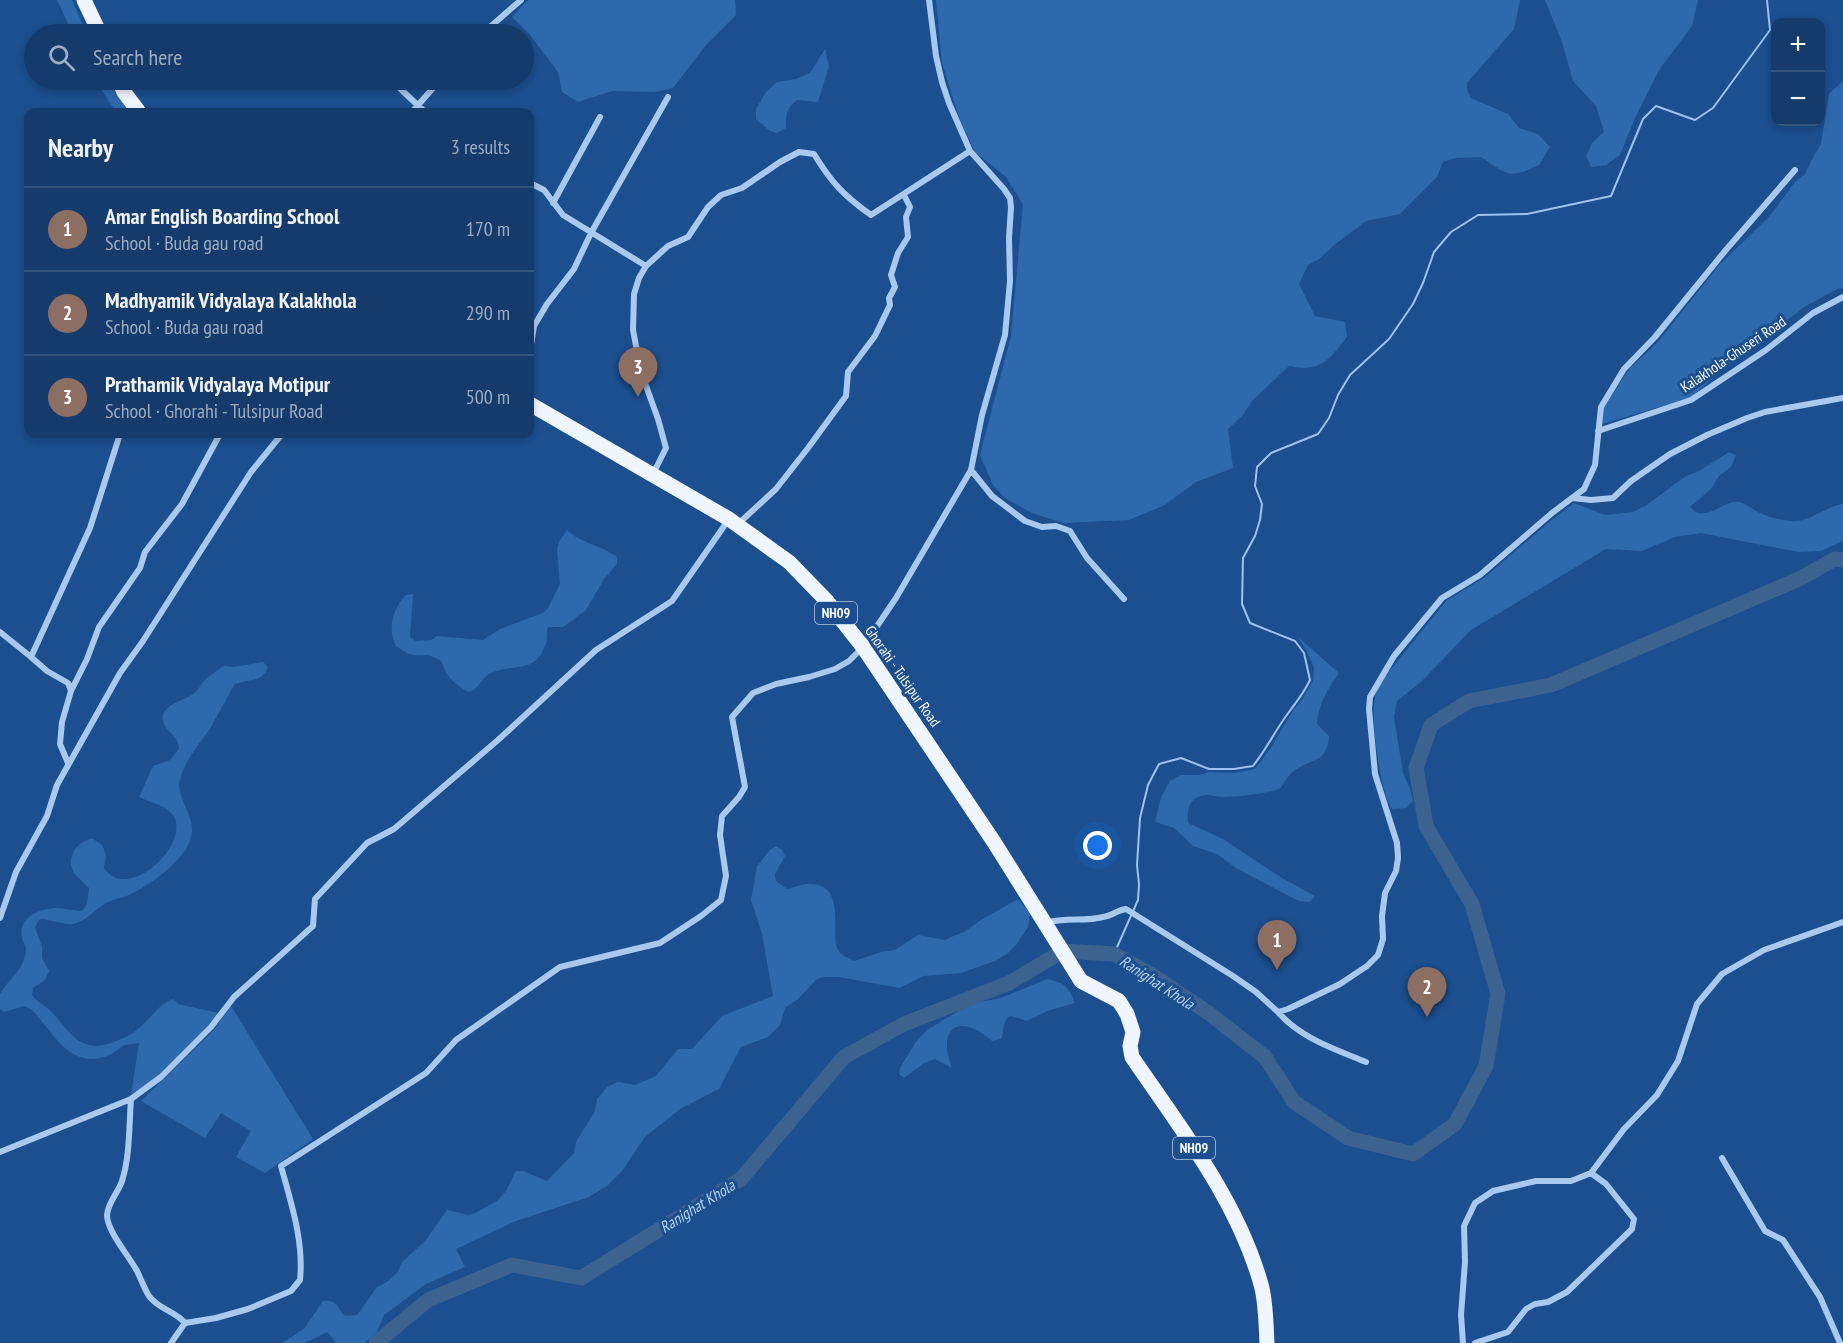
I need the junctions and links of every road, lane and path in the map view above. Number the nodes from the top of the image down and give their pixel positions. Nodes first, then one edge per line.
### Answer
1 (84, 0) edge
2 (521, 0) edge
3 (929, 0) edge
4 (95, 24) edge
5 (493, 24) edge
6 (123, 90) edge
7 (401, 90) edge
8 (431, 90) edge
9 (668, 97) dead end
10 (417, 106) junction
11 (136, 108) edge
12 (420, 108) edge
13 (600, 117) dead end
14 (970, 151) junction
15 (1795, 170) dead end
16 (534, 185) edge
17 (904, 195) junction
18 (553, 203) junction
19 (591, 233) junction
20 (646, 266) junction
21 (1843, 297) edge
22 (534, 326) edge
23 (1843, 398) edge
24 (534, 406) edge
25 (1598, 431) junction
26 (119, 438) edge
27 (218, 438) edge
28 (279, 438) edge
29 (971, 470) junction
30 (652, 474) junction
31 (1572, 498) junction
32 (733, 522) junction
33 (1124, 599) dead end
34 (0, 632) edge
35 (862, 647) junction
36 (31, 657) junction
37 (71, 691) junction
38 (68, 763) junction
39 (0, 918) edge
40 (1843, 922) edge
41 (1045, 923) junction
42 (1278, 1012) junction
43 (1366, 1062) dead end
44 (131, 1099) junction
45 (0, 1152) edge
46 (1722, 1158) dead end
47 (1591, 1173) junction
48 (185, 1323) junction
49 (171, 1343) edge
50 (1267, 1343) edge
51 (1463, 1343) edge
52 (1475, 1343) edge
53 (1840, 1343) edge

1 - 4 main road
2 - 5 street
3 - 14 street
6 - 11 main road
7 - 10 street
8 - 10 street
9 - 19 street
10 - 12 street
13 - 18 street
14 - 17 street
14 - 29 street
15 - 25 street
16 - 18 street
17 - 20 street
17 - 32 street
18 - 19 street
19 - 20 street
19 - 22 street
20 - 30 street
21 - 25 street, Kalakhola-Ghuseri Road
23 - 31 street
24 - 30 main road, Ghorahi - Tulsipur Road / NH09
25 - 31 street
26 - 36 street
27 - 37 street
28 - 38 street
29 - 33 street
29 - 35 street
30 - 32 main road, Ghorahi - Tulsipur Road / NH09
31 - 42 street
32 - 35 main road, Ghorahi - Tulsipur Road / NH09
32 - 44 street
34 - 36 street
35 - 41 main road, Ghorahi - Tulsipur Road / NH09
35 - 48 street
36 - 37 street
37 - 38 street
38 - 39 street
40 - 47 street
41 - 42 street
41 - 50 main road, NH09
42 - 43 street
44 - 45 street
44 - 48 street
46 - 53 street
47 - 51 street
47 - 52 street
48 - 49 street

